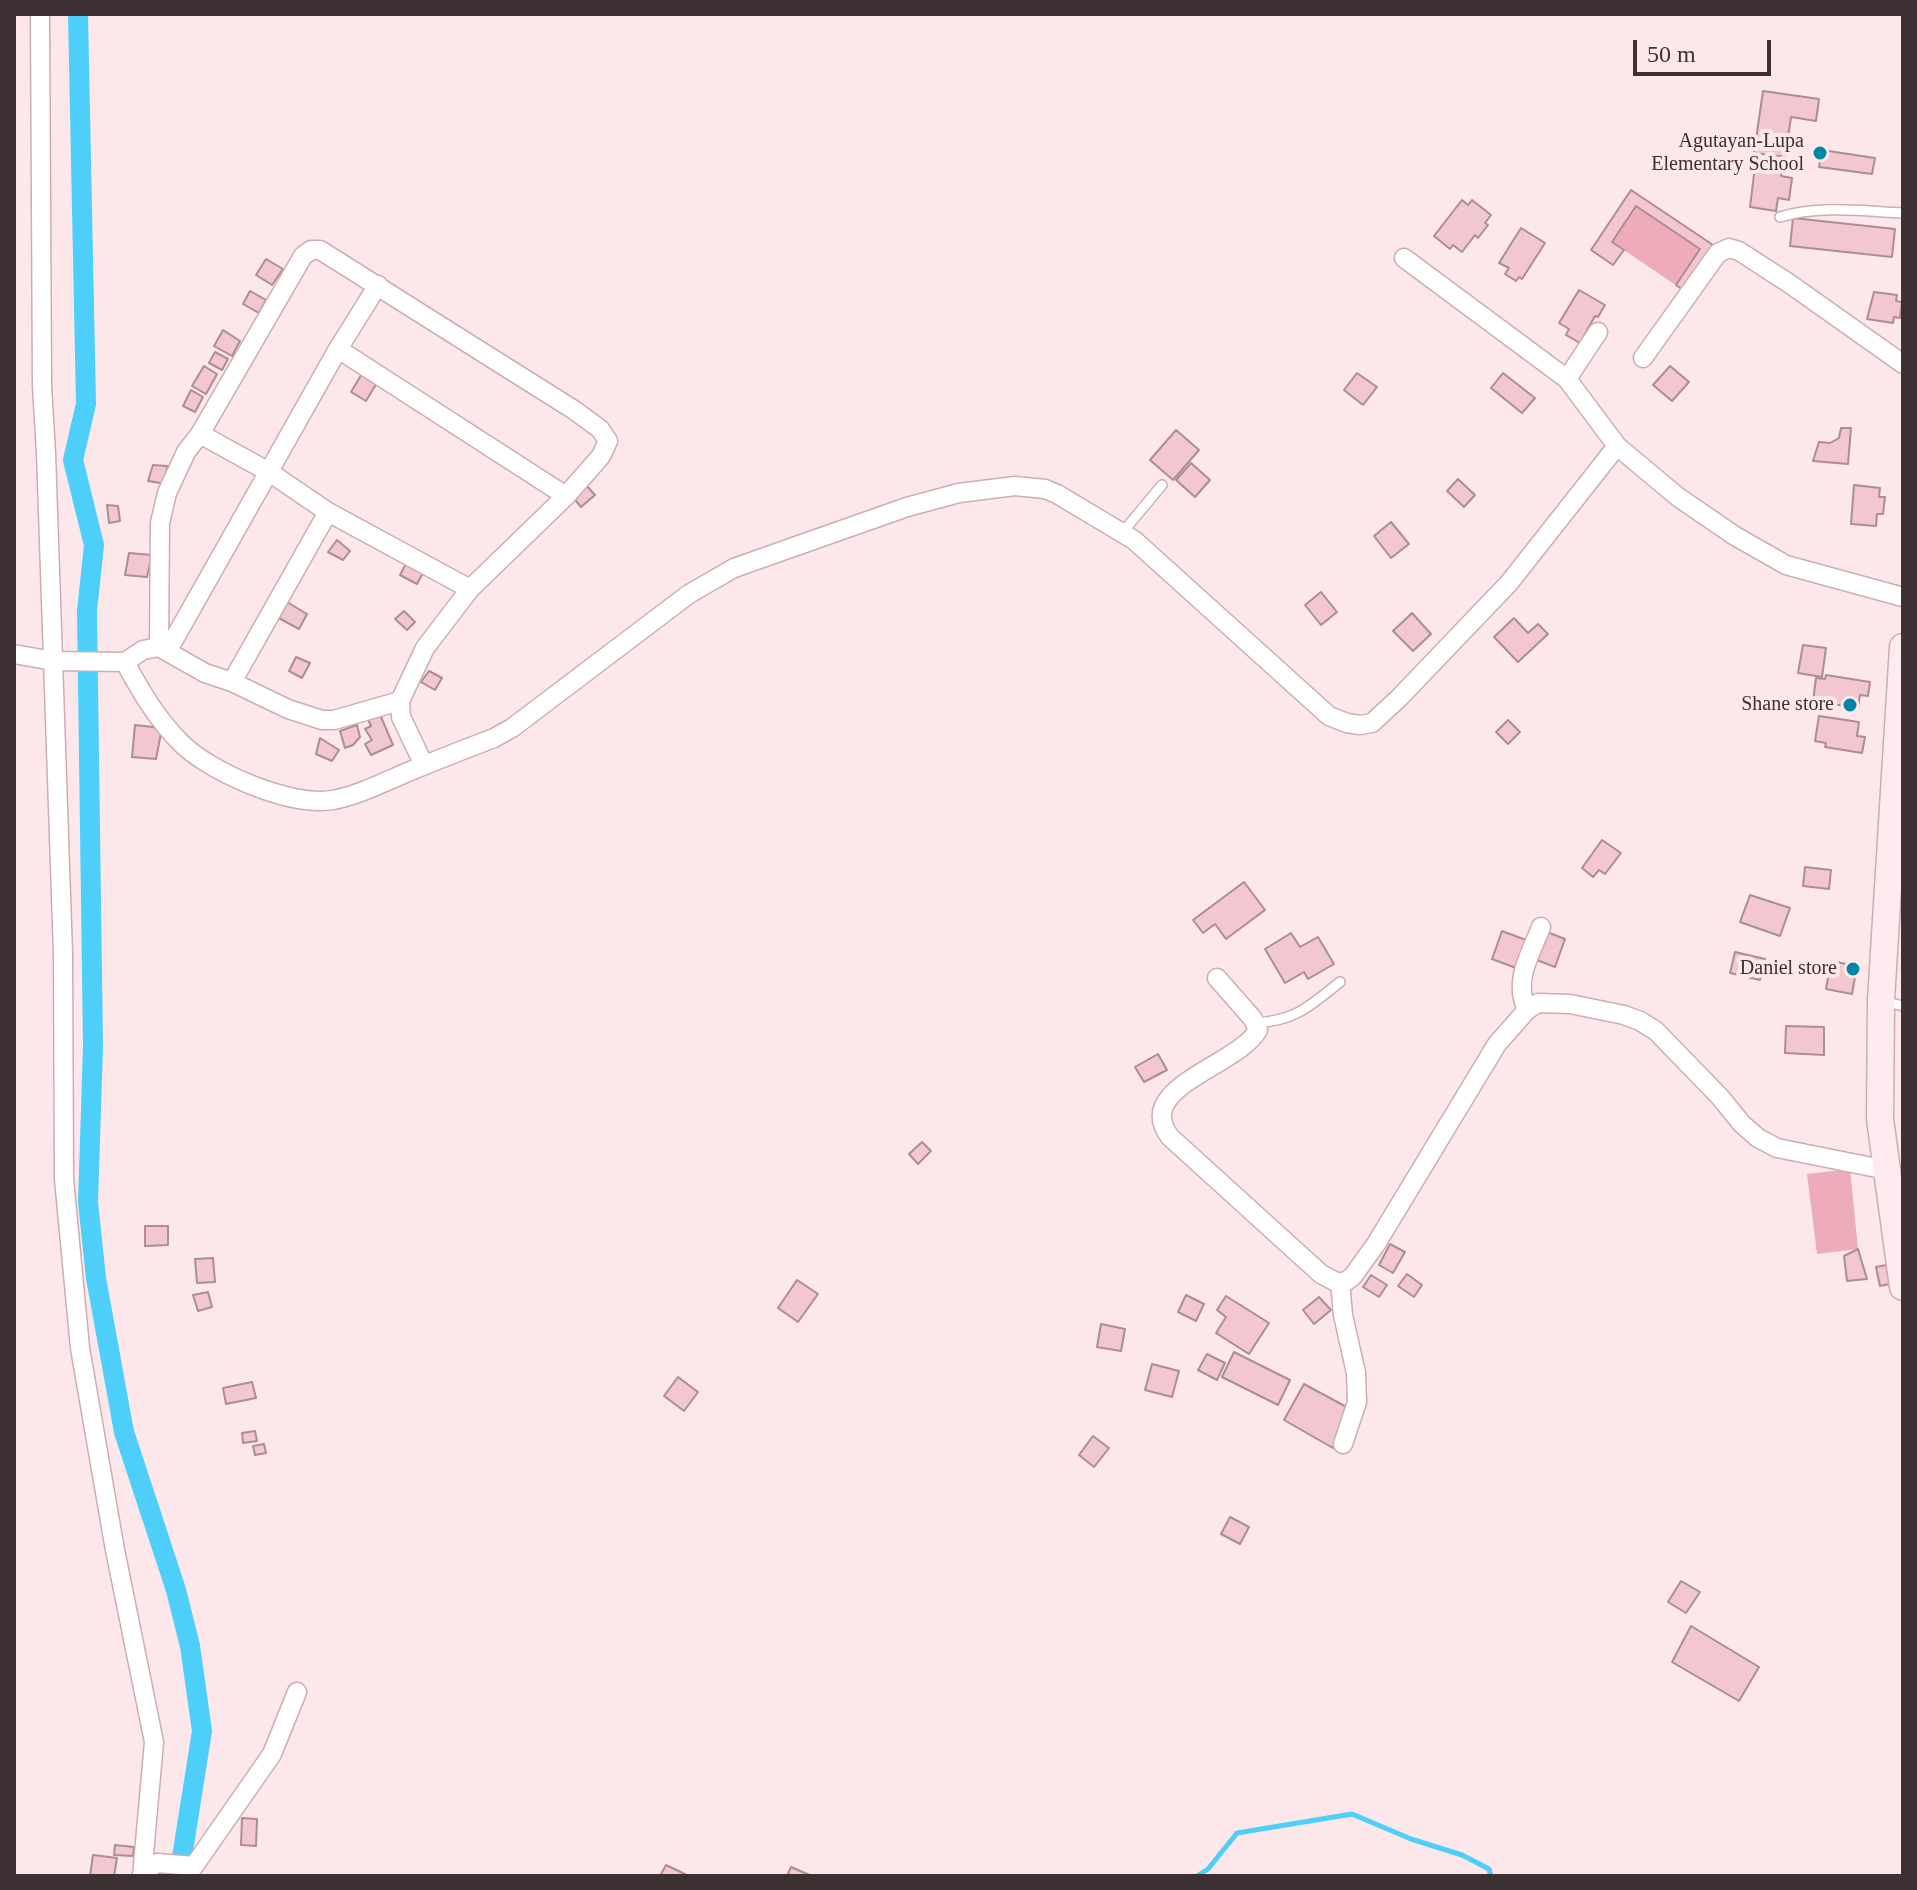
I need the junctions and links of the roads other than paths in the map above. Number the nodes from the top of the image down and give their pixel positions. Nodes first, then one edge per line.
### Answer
1 (40, 14) edge
2 (1903, 213) edge
3 (1780, 217) dead end
4 (1404, 258) dead end
5 (378, 285) junction
6 (1598, 332) dead end
7 (338, 349) junction
8 (1643, 358) dead end
9 (1903, 364) edge
10 (1567, 379) junction
11 (200, 434) junction
12 (1617, 446) junction
13 (269, 472) junction
14 (1162, 485) dead end
15 (566, 496) junction
16 (328, 512) junction
17 (1122, 533) junction
18 (470, 589) junction
19 (1903, 597) edge
20 (1903, 647) edge
21 (164, 649) junction
22 (14, 654) edge
23 (53, 661) junction
24 (118, 662) junction
25 (232, 682) junction
26 (400, 701) junction
27 (424, 765) junction
28 (1541, 927) dead end
29 (1217, 978) dead end
30 (1340, 982) dead end
31 (1892, 1003) edge
32 (1527, 1010) junction
33 (1255, 1023) junction
34 (1887, 1170) junction
35 (1340, 1282) junction
36 (1903, 1287) edge
37 (1343, 1444) dead end
38 (297, 1692) dead end
39 (147, 1871) edge

1 - 23 street
2 - 3 lane
4 - 10 street
5 - 7 street
5 - 11 street
5 - 15 street
6 - 10 street
7 - 13 street
7 - 15 street
8 - 9 street
10 - 12 street
11 - 13 street
11 - 21 street
12 - 17 street
12 - 19 street
13 - 16 street
13 - 21 street
14 - 17 lane
15 - 18 street
16 - 18 street
16 - 25 street
17 - 27 street
18 - 26 street
20 - 31 main road
21 - 24 street
21 - 25 street
22 - 23 street
23 - 24 street
23 - 39 street
24 - 27 street
25 - 26 street
26 - 27 street
28 - 32 street
29 - 33 street
30 - 33 lane
31 - 34 main road
32 - 34 street
32 - 35 street
33 - 35 street
34 - 36 main road
35 - 37 street
38 - 39 street

